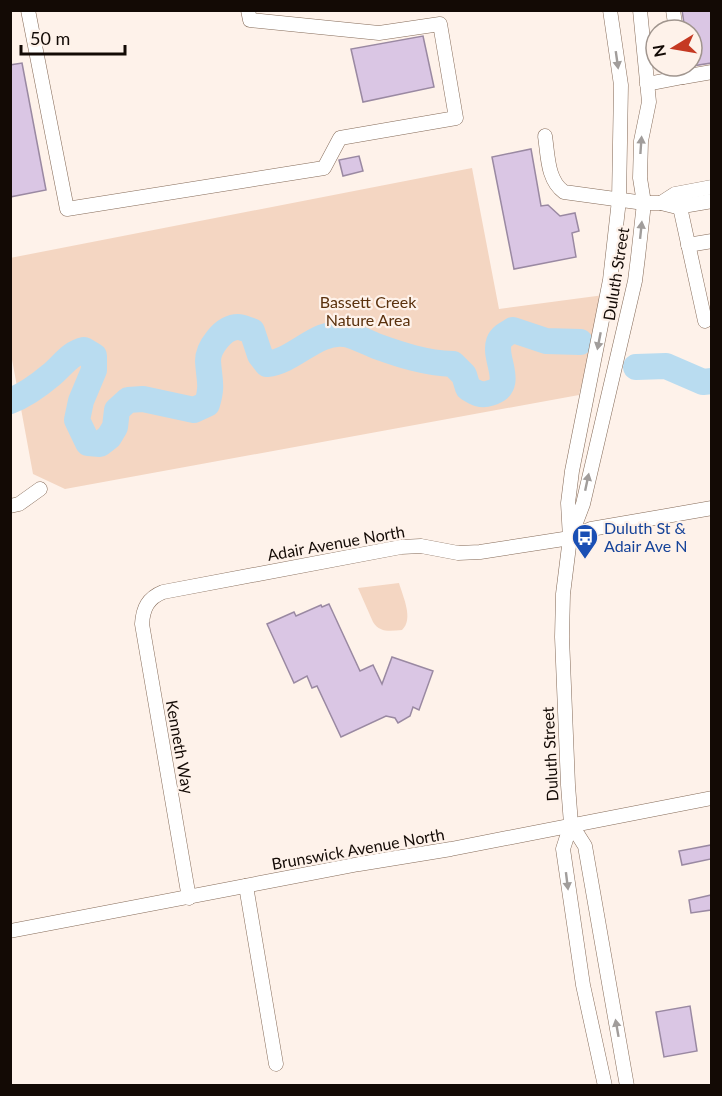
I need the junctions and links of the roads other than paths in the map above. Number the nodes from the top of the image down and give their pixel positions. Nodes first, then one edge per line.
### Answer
1 (28, 10) edge
2 (610, 10) edge
3 (640, 10) edge
4 (249, 15) edge
5 (665, 78) edge
6 (647, 84) junction
7 (545, 136) dead end
8 (711, 187) edge
9 (619, 200) junction
10 (711, 201) edge
11 (644, 203) junction
12 (662, 203) junction
13 (680, 207) junction
14 (711, 241) edge
15 (688, 245) junction
16 (705, 321) dead end
17 (40, 489) dead end
18 (10, 506) edge
19 (711, 508) edge
20 (570, 538) junction
21 (147, 603) joint
22 (711, 798) edge
23 (572, 824) junction
24 (246, 886) junction
25 (189, 897) junction
26 (10, 932) edge
27 (276, 1064) dead end
28 (605, 1086) edge
29 (627, 1086) edge

1 - 4 street
2 -> 9 street, Duluth Street
3 - 6 street, Duluth Street
5 - 6 street
11 -> 6 street, Duluth Street
7 - 9 street
8 - 12 street
9 - 11 street
9 -> 20 street, Duluth Street
10 - 13 street
11 - 12 street
20 -> 11 street, Duluth Street
12 - 13 street
13 - 15 street
14 - 15 street
15 - 16 street
17 - 18 street
19 - 20 street, Adair Avenue North
20 - 21 street, Adair Avenue North
20 - 23 street, Duluth Street
21 - 25 street, Kenneth Way
22 - 23 street, Brunswick Avenue North
23 - 24 street, Brunswick Avenue North
23 -> 28 street, Duluth Street
29 -> 23 street, Duluth Street
24 - 25 street, Brunswick Avenue North
24 - 27 street
25 - 26 street, Brunswick Avenue North

